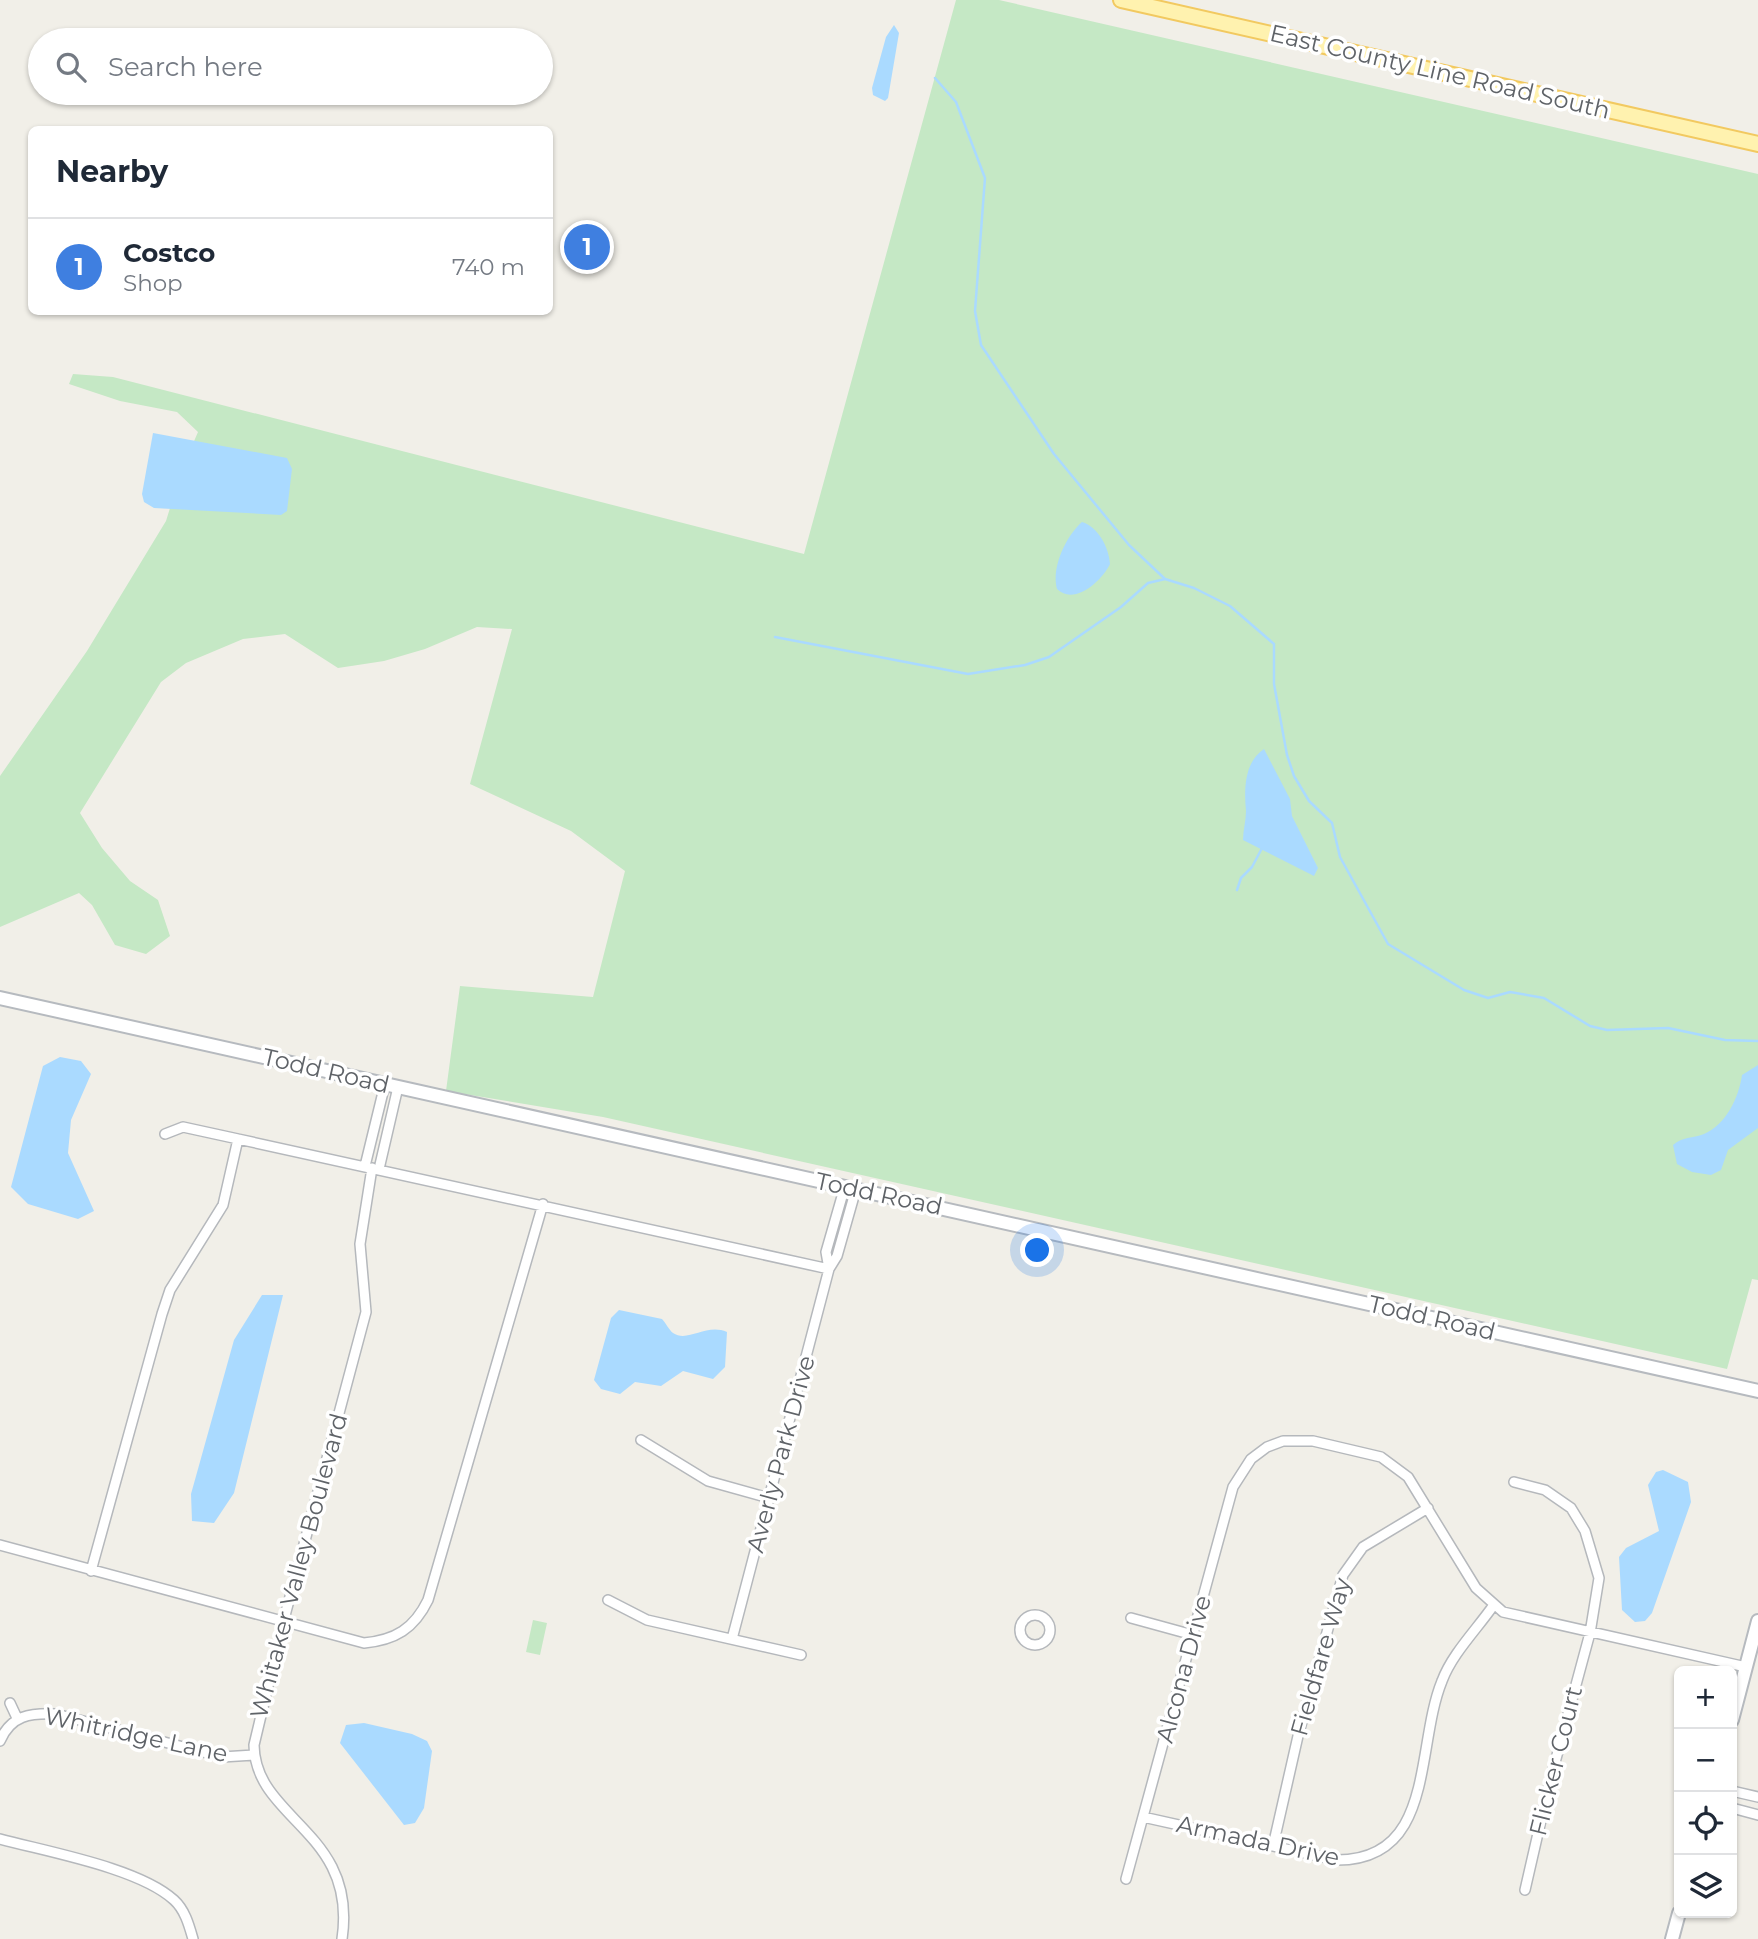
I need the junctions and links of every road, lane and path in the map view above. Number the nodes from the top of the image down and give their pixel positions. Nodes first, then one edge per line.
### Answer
1 (1121, 0) edge
2 (1758, 144) edge
3 (0, 998) edge
4 (385, 1084) junction
5 (398, 1087) junction
6 (165, 1134) dead end
7 (238, 1139) junction
8 (372, 1168) junction
9 (850, 1188) junction
10 (542, 1204) junction
11 (829, 1269) junction
12 (1758, 1391) edge
13 (641, 1440) dead end
14 (1514, 1482) dead end
15 (769, 1498) junction
16 (1427, 1508) junction
17 (0, 1545) edge
18 (91, 1571) junction
19 (608, 1600) dead end
20 (1493, 1606) junction
21 (1131, 1618) dead end
22 (1758, 1621) edge
23 (283, 1623) junction
24 (1590, 1633) junction
25 (1193, 1635) junction
26 (732, 1639) junction
27 (801, 1655) dead end
28 (1745, 1667) junction
29 (1737, 1700) edge
30 (10, 1703) dead end
31 (17, 1718) junction
32 (0, 1741) edge
33 (254, 1755) junction
34 (1736, 1792) edge
35 (1758, 1797) edge
36 (1737, 1809) edge
37 (1758, 1815) edge
38 (1143, 1817) junction
39 (0, 1839) edge
40 (1273, 1846) junction
41 (1126, 1879) dead end
42 (1525, 1890) dead end
43 (1678, 1918) edge
44 (193, 1939) edge
45 (342, 1939) edge
46 (1672, 1939) edge

1 - 2 main road, East County Line Road South
3 - 4 street, Todd Road
4 - 5 street, Todd Road
4 - 8 street, Whitaker Valley Boulevard
5 - 8 street, Whitaker Valley Boulevard
5 - 9 street, Todd Road
6 - 7 street
7 - 8 street
7 - 18 street
8 - 10 street
8 - 23 street, Whitaker Valley Boulevard
9 - 11 street, Averly Park Drive
9 - 12 street, Todd Road
10 - 11 street
10 - 23 street
11 - 15 street, Averly Park Drive
13 - 15 street
14 - 24 street, Flicker Court
15 - 26 street, Averly Park Drive
16 - 20 street
16 - 25 street, Alcona Drive
16 - 40 street, Fieldfare Way
17 - 18 street
18 - 23 street
19 - 26 street
20 - 24 street
20 - 40 street, Armada Drive
21 - 25 street
22 - 28 street
23 - 33 street, Whitaker Valley Boulevard
24 - 28 street
24 - 42 street, Flicker Court
25 - 38 street, Alcona Drive
26 - 27 street
28 - 29 street
30 - 31 street
31 - 32 street
31 - 33 street, Whitridge Lane
33 - 45 street, Whitaker Valley Boulevard
34 - 35 street
36 - 37 street
38 - 40 street, Armada Drive
38 - 41 street, Alcona Drive
39 - 44 street
43 - 46 street

